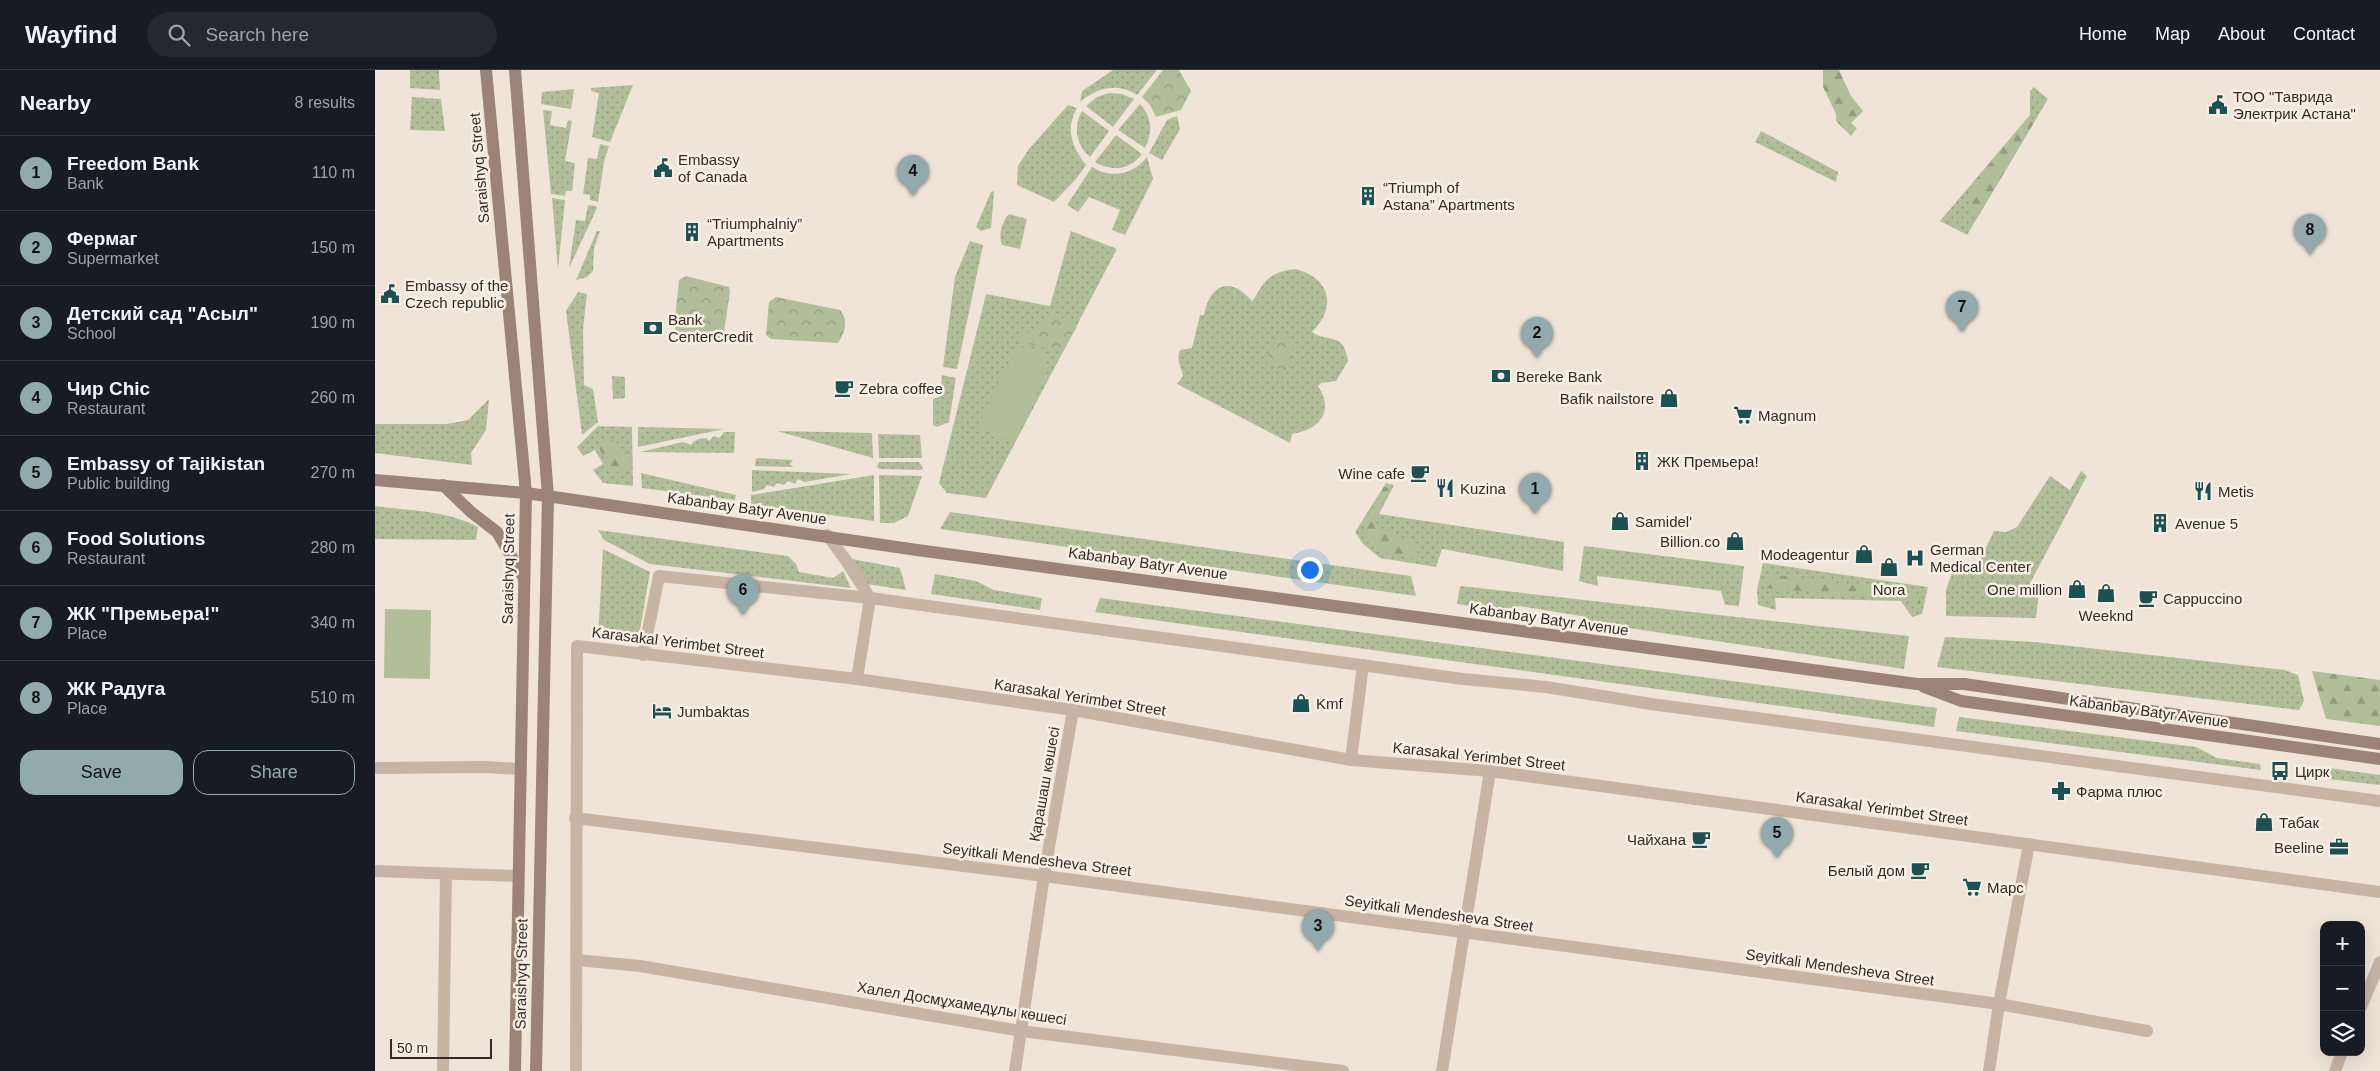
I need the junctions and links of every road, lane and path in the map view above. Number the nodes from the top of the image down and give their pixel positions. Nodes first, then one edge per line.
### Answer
1 (486, 70) edge
2 (515, 70) edge
3 (375, 480) edge
4 (443, 485) junction
5 (526, 493) junction
6 (548, 496) junction
7 (827, 535) junction
8 (524, 579) junction
9 (870, 598) junction
10 (643, 655) junction
11 (1363, 665) junction
12 (857, 679) junction
13 (1917, 684) junction
14 (1073, 710) junction
15 (2380, 744) edge
16 (2380, 759) edge
17 (1351, 760) junction
18 (375, 768) edge
19 (520, 769) junction
20 (1490, 771) junction
21 (2380, 801) edge
22 (575, 818) junction
23 (2029, 844) junction
24 (375, 871) edge
25 (446, 874) junction
26 (518, 876) junction
27 (1044, 876) junction
28 (2380, 892) edge
29 (1465, 933) junction
30 (577, 960) junction
31 (2380, 962) edge
32 (2365, 998) edge
33 (1999, 1004) junction
34 (1021, 1031) junction
35 (2147, 1031) dead end
36 (2341, 1056) edge
37 (443, 1071) edge
38 (515, 1071) edge
39 (536, 1071) edge
40 (576, 1071) edge
41 (1015, 1071) edge
42 (1343, 1071) edge
43 (1442, 1071) edge
44 (1989, 1071) edge
45 (2335, 1071) edge

1 - 5 main road, Saraishyq Street
2 - 6 main road, Saraishyq Street
3 - 4 main road, Kabanbay Batyr Avenue
4 - 5 main road, Kabanbay Batyr Avenue
4 - 8 main road
5 - 6 main road, Kabanbay Batyr Avenue
5 - 8 main road, Saraishyq Street
6 - 7 main road, Kabanbay Batyr Avenue
6 - 39 main road, Saraishyq Street
7 - 9 street
7 - 13 main road, Kabanbay Batyr Avenue
8 - 19 main road, Saraishyq Street
9 - 10 street
9 - 11 street
9 - 12 street
10 - 12 street, Karasakal Yerimbet Street
10 - 22 street, Karasakal Yerimbet Street
11 - 17 street
11 - 21 street
12 - 14 street, Karasakal Yerimbet Street
13 - 15 main road, Kabanbay Batyr Avenue
13 - 16 main road, Kabanbay Batyr Avenue
14 - 17 street, Karasakal Yerimbet Street
14 - 27 street, Қарашаш көшесі
17 - 20 street, Karasakal Yerimbet Street
18 - 19 street
19 - 26 main road, Saraishyq Street
20 - 23 street, Karasakal Yerimbet Street
20 - 29 street
22 - 27 street, Seyitkali Mendesheva Street
22 - 30 street
23 - 28 street, Karasakal Yerimbet Street
23 - 33 street
24 - 25 street
25 - 26 street
25 - 37 street
26 - 38 main road, Saraishyq Street
27 - 29 street, Seyitkali Mendesheva Street
27 - 34 street, Қарашаш көшесі
29 - 33 street, Seyitkali Mendesheva Street
29 - 43 street
30 - 34 street, Халел Досмұхамедұлы көшесі
30 - 40 street
31 - 32 street
33 - 35 street, Seyitkali Mendesheva Street
33 - 44 street
34 - 41 street, Қарашаш көшесі
34 - 42 street, Халел Досмұхамедұлы көшесі
36 - 45 street

